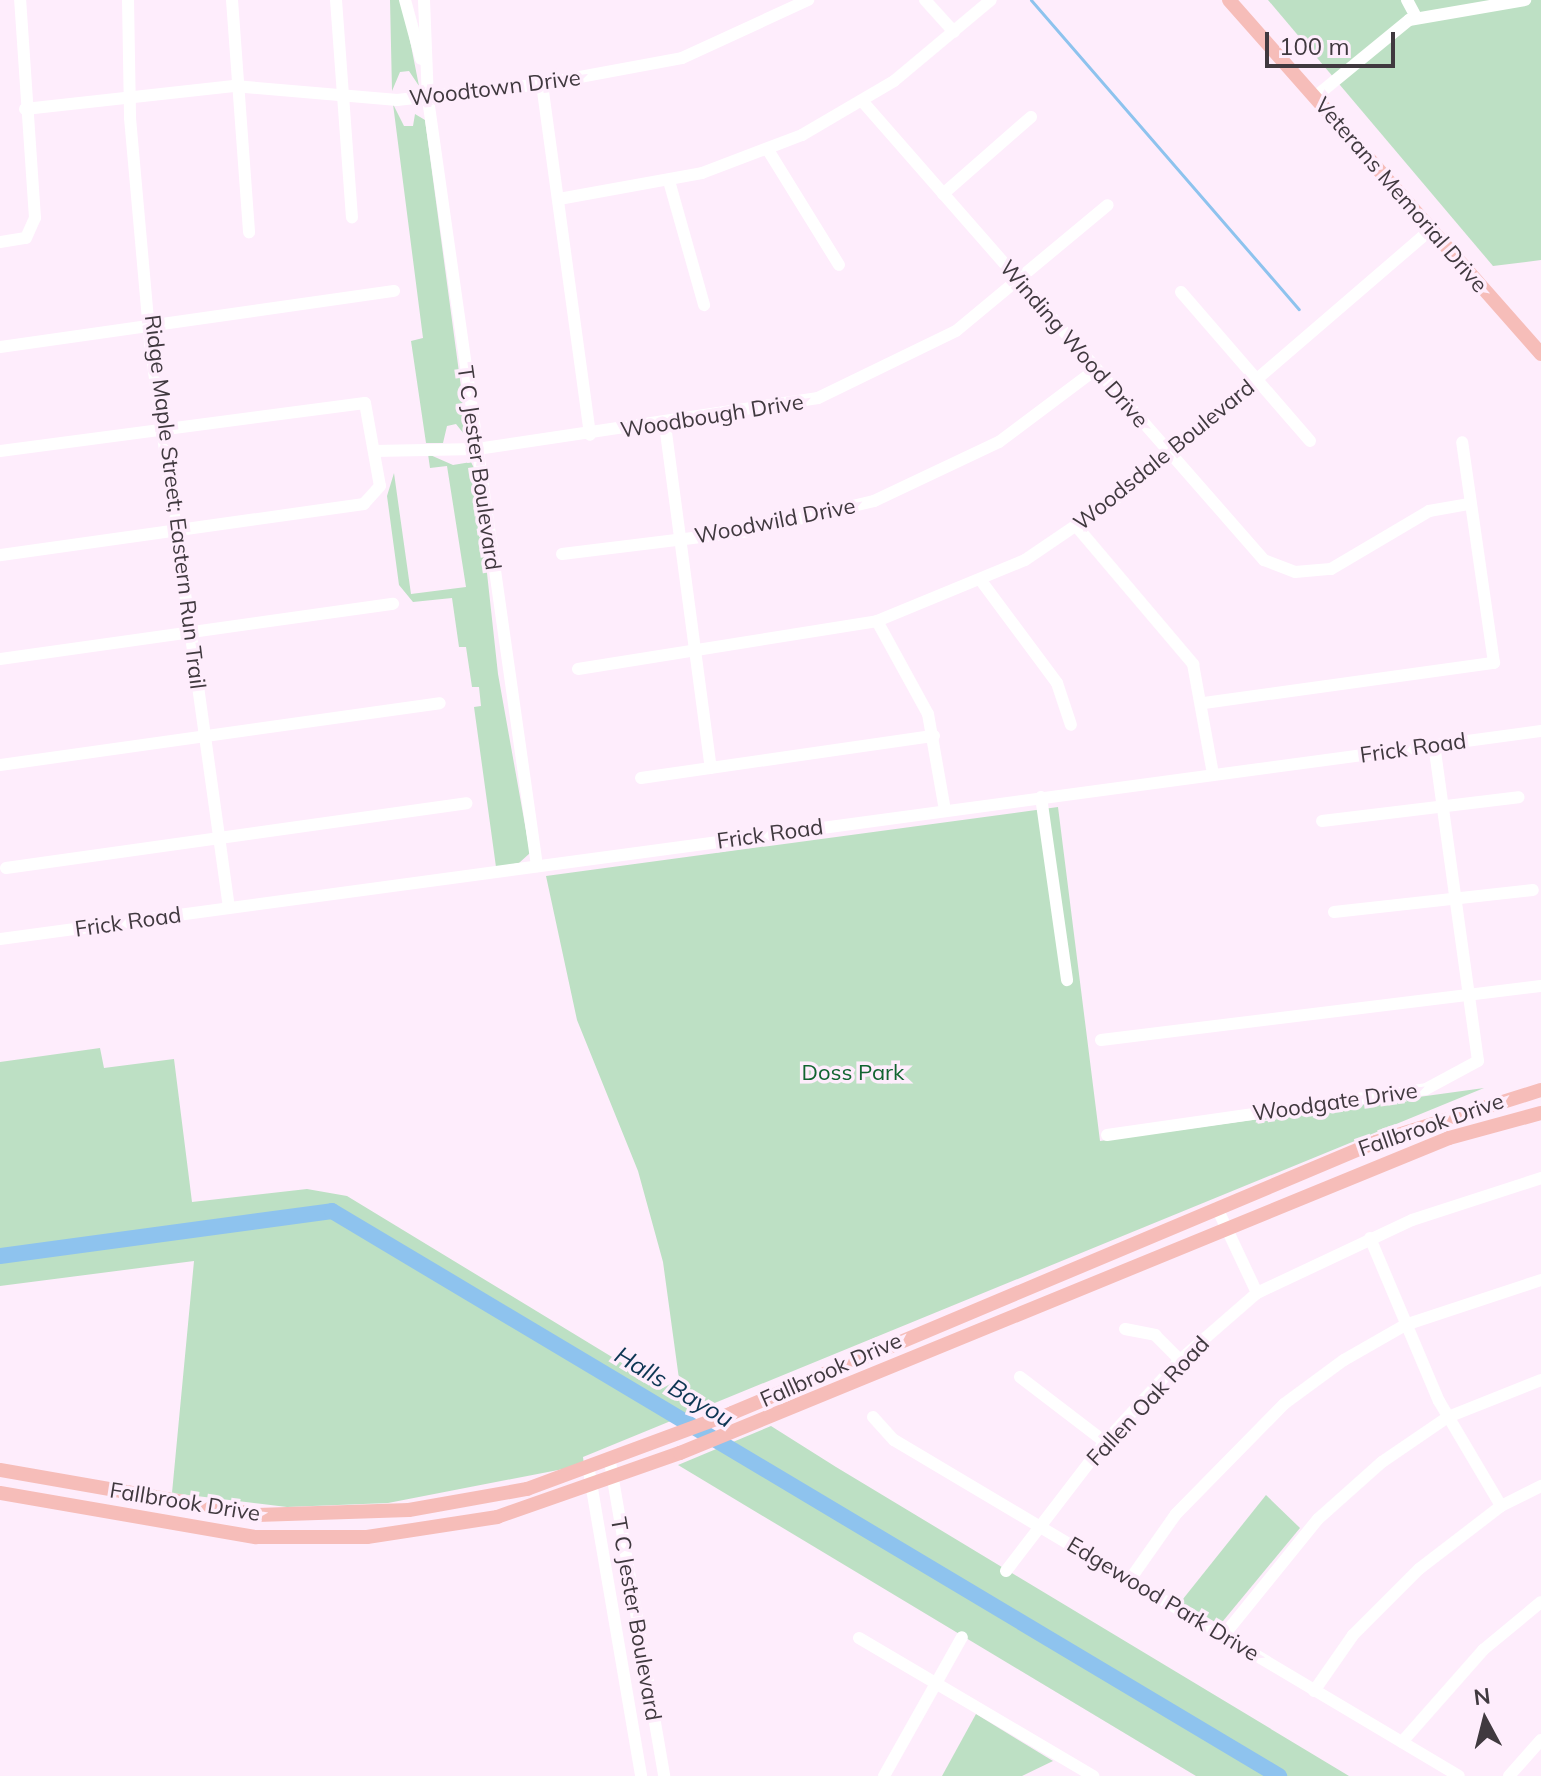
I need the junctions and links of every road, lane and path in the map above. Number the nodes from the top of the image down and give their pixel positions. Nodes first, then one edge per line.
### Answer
1 (20, 0) edge
2 (128, 0) edge
3 (232, 0) edge
4 (336, 0) edge
5 (405, 0) edge
6 (424, 0) edge
7 (808, 0) edge
8 (925, 0) edge
9 (991, 0) edge
10 (1229, 0) edge
11 (1407, 0) edge
12 (1525, 0) edge
13 (1416, 17) junction
14 (954, 32) junction
15 (425, 70) junction
16 (542, 84) junction
17 (234, 86) junction
18 (337, 92) junction
19 (129, 94) junction
20 (1315, 97) junction
21 (428, 99) junction
22 (863, 102) junction
23 (25, 109) junction
24 (1031, 117) dead end
25 (768, 150) junction
26 (669, 181) junction
27 (943, 194) junction
28 (559, 199) junction
29 (1108, 205) dead end
30 (352, 217) dead end
31 (1431, 229) junction
32 (249, 232) dead end
33 (0, 242) edge
34 (839, 265) dead end
35 (1020, 283) junction
36 (394, 291) dead end
37 (1181, 292) dead end
38 (704, 305) dead end
39 (149, 326) junction
40 (0, 347) edge
41 (1541, 354) edge
42 (1095, 370) junction
43 (1258, 380) junction
44 (665, 425) junction
45 (162, 428) junction
46 (590, 435) junction
47 (1310, 441) dead end
48 (1462, 442) dead end
49 (477, 449) junction
50 (0, 451) edge
51 (374, 451) junction
52 (1171, 454) junction
53 (1469, 504) junction
54 (1077, 527) junction
55 (176, 531) junction
56 (679, 539) junction
57 (562, 554) dead end
58 (0, 555) edge
59 (982, 582) junction
60 (393, 604) dead end
61 (877, 621) junction
62 (190, 633) junction
63 (695, 654) junction
64 (0, 659) edge
65 (578, 669) dead end
66 (440, 703) dead end
67 (1204, 703) junction
68 (1071, 725) dead end
69 (1541, 731) edge
70 (205, 736) junction
71 (934, 736) junction
72 (1434, 745) junction
73 (0, 765) edge
74 (711, 768) junction
75 (1213, 774) junction
76 (641, 778) dead end
77 (1041, 797) junction
78 (1519, 797) dead end
79 (466, 803) dead end
80 (1443, 807) junction
81 (945, 810) junction
82 (1322, 821) dead end
83 (219, 838) junction
84 (537, 866) junction
85 (6, 868) dead end
86 (1533, 890) dead end
87 (1454, 899) junction
88 (229, 908) junction
89 (1334, 912) dead end
90 (0, 939) edge
91 (1067, 980) dead end
92 (1541, 986) edge
93 (1467, 996) junction
94 (1101, 1040) dead end
95 (1541, 1090) edge
96 (1541, 1113) edge
97 (1403, 1132) junction
98 (1107, 1135) dead end
99 (1411, 1153) junction
100 (1541, 1178) edge
101 (1217, 1208) junction
102 (1226, 1228) junction
103 (1370, 1238) junction
104 (1541, 1280) edge
105 (1031, 1284) junction
106 (1257, 1293) junction
107 (1039, 1306) junction
108 (1405, 1325) junction
109 (1125, 1329) dead end
110 (1180, 1360) junction
111 (852, 1363) junction
112 (1020, 1377) dead end
113 (859, 1380) junction
114 (1541, 1380) edge
115 (873, 1417) dead end
116 (1448, 1417) junction
117 (1105, 1442) junction
118 (610, 1462) junction
119 (0, 1470) edge
120 (589, 1471) junction
121 (612, 1479) junction
122 (1541, 1486) edge
123 (590, 1487) junction
124 (0, 1493) edge
125 (1501, 1506) junction
126 (1040, 1525) junction
127 (1006, 1571) dead end
128 (1131, 1578) junction
129 (1541, 1602) edge
130 (1224, 1635) junction
131 (962, 1637) dead end
132 (859, 1638) dead end
133 (935, 1683) junction
134 (1314, 1691) junction
135 (1541, 1740) edge
136 (1402, 1742) junction
137 (641, 1776) edge
138 (664, 1776) edge
139 (884, 1776) edge
140 (1093, 1776) edge
141 (1459, 1776) edge
142 (1509, 1776) edge

1 - 23 street
2 - 19 street, Ridge Maple Street; Eastern Run Trail
3 - 17 street
4 - 18 street
5 - 15 street, T C Jester Boulevard
6 - 15 street, T C Jester Boulevard
7 - 16 street, Woodtown Drive
8 - 14 street
9 - 14 street
10 - 20 main road, Veterans Memorial Drive
11 - 13 street
12 - 13 street
13 - 20 street
14 - 22 street
15 - 21 street, T C Jester Boulevard
16 - 21 street, Woodtown Drive
16 - 28 street
17 - 18 street, Woodtown Drive
17 - 19 street, Woodtown Drive
17 - 32 street
18 - 21 street, Woodtown Drive
18 - 30 street
19 - 23 street, Woodtown Drive
19 - 39 street, Ridge Maple Street; Eastern Run Trail
20 - 31 main road, Veterans Memorial Drive
21 - 49 street, T C Jester Boulevard
22 - 25 street
22 - 27 street, Winding Wood Drive
23 - 33 street
24 - 27 street
25 - 26 street
25 - 34 street
26 - 28 street
26 - 38 street
27 - 35 street, Winding Wood Drive
28 - 46 street
29 - 35 street, Woodbough Drive
31 - 41 main road, Veterans Memorial Drive
31 - 43 street, Woodsdale Boulevard
35 - 42 street, Winding Wood Drive
35 - 44 street, Woodbough Drive
36 - 39 street
37 - 43 street
39 - 40 street
39 - 45 street, Ridge Maple Street; Eastern Run Trail
42 - 52 street, Winding Wood Drive
42 - 56 street, Woodwild Drive
43 - 47 street
43 - 52 street, Woodsdale Boulevard
44 - 46 street, Woodbough Drive
44 - 56 street
45 - 50 street
45 - 51 street
45 - 55 street, Ridge Maple Street; Eastern Run Trail
46 - 49 street, Woodbough Drive
48 - 53 street
49 - 51 street, Woodbough Drive
49 - 84 street, T C Jester Boulevard
51 - 55 street
52 - 53 street, Winding Wood Drive
52 - 54 street, Woodsdale Boulevard
53 - 67 street
54 - 59 street, Woodsdale Boulevard
54 - 67 street
55 - 58 street
55 - 62 street, Ridge Maple Street; Eastern Run Trail
56 - 57 street, Woodwild Drive
56 - 63 street
59 - 61 street, Woodsdale Boulevard
59 - 68 street
60 - 62 street
61 - 63 street, Woodsdale Boulevard
61 - 71 street
62 - 64 street
62 - 70 street, Ridge Maple Street; Eastern Run Trail
63 - 65 street, Woodsdale Boulevard
63 - 74 street
66 - 70 street
67 - 75 street
69 - 72 street, Frick Road
70 - 73 street
70 - 83 street, Ridge Maple Street; Eastern Run Trail
71 - 74 street
71 - 81 street
72 - 75 street, Frick Road
72 - 80 street, Woodgate Drive
74 - 76 street
75 - 77 street, Frick Road
77 - 81 street, Frick Road
77 - 91 street
78 - 80 street
79 - 83 street
80 - 82 street
80 - 87 street, Woodgate Drive
81 - 84 street, Frick Road
83 - 85 street
83 - 88 street, Ridge Maple Street; Eastern Run Trail
84 - 88 street, Frick Road
86 - 87 street
87 - 89 street
87 - 93 street, Woodgate Drive
88 - 90 street, Frick Road
92 - 93 street
93 - 94 street
93 - 98 street, Woodgate Drive
95 - 97 main road, Fallbrook Drive
96 - 99 main road, Fallbrook Drive
97 - 99 main road
97 - 101 main road, Fallbrook Drive
99 - 102 main road, Fallbrook Drive
100 - 103 street, Fallen Oak Road
101 - 102 street
101 - 105 main road, Fallbrook Drive
102 - 106 street
102 - 107 main road, Fallbrook Drive
103 - 106 street, Fallen Oak Road
103 - 108 street
104 - 108 street
105 - 107 main road
105 - 111 main road, Fallbrook Drive
106 - 110 street, Fallen Oak Road
107 - 113 main road, Fallbrook Drive
108 - 116 street
108 - 128 street
109 - 110 street
110 - 117 street, Fallen Oak Road
111 - 113 main road
111 - 118 main road, Fallbrook Drive
112 - 117 street
113 - 121 main road, Fallbrook Drive
114 - 116 street
115 - 126 street, Edgewood Park Drive
116 - 125 street
116 - 130 street
117 - 126 street, Fallen Oak Road
118 - 120 main road, Fallbrook Drive
118 - 121 street, T C Jester Boulevard
119 - 120 main road, Fallbrook Drive
120 - 123 street, T C Jester Boulevard
121 - 123 main road, Fallbrook Drive
121 - 138 street, T C Jester Boulevard
122 - 125 street
123 - 124 main road, Fallbrook Drive
123 - 137 street, T C Jester Boulevard
125 - 134 street
126 - 127 street, Fallen Oak Road
126 - 128 street, Edgewood Park Drive
128 - 130 street, Edgewood Park Drive
129 - 136 street
130 - 134 street, Edgewood Park Drive
131 - 133 street
132 - 133 street
133 - 139 street
133 - 140 street
134 - 136 street, Edgewood Park Drive
135 - 142 street
136 - 141 street, Edgewood Park Drive

